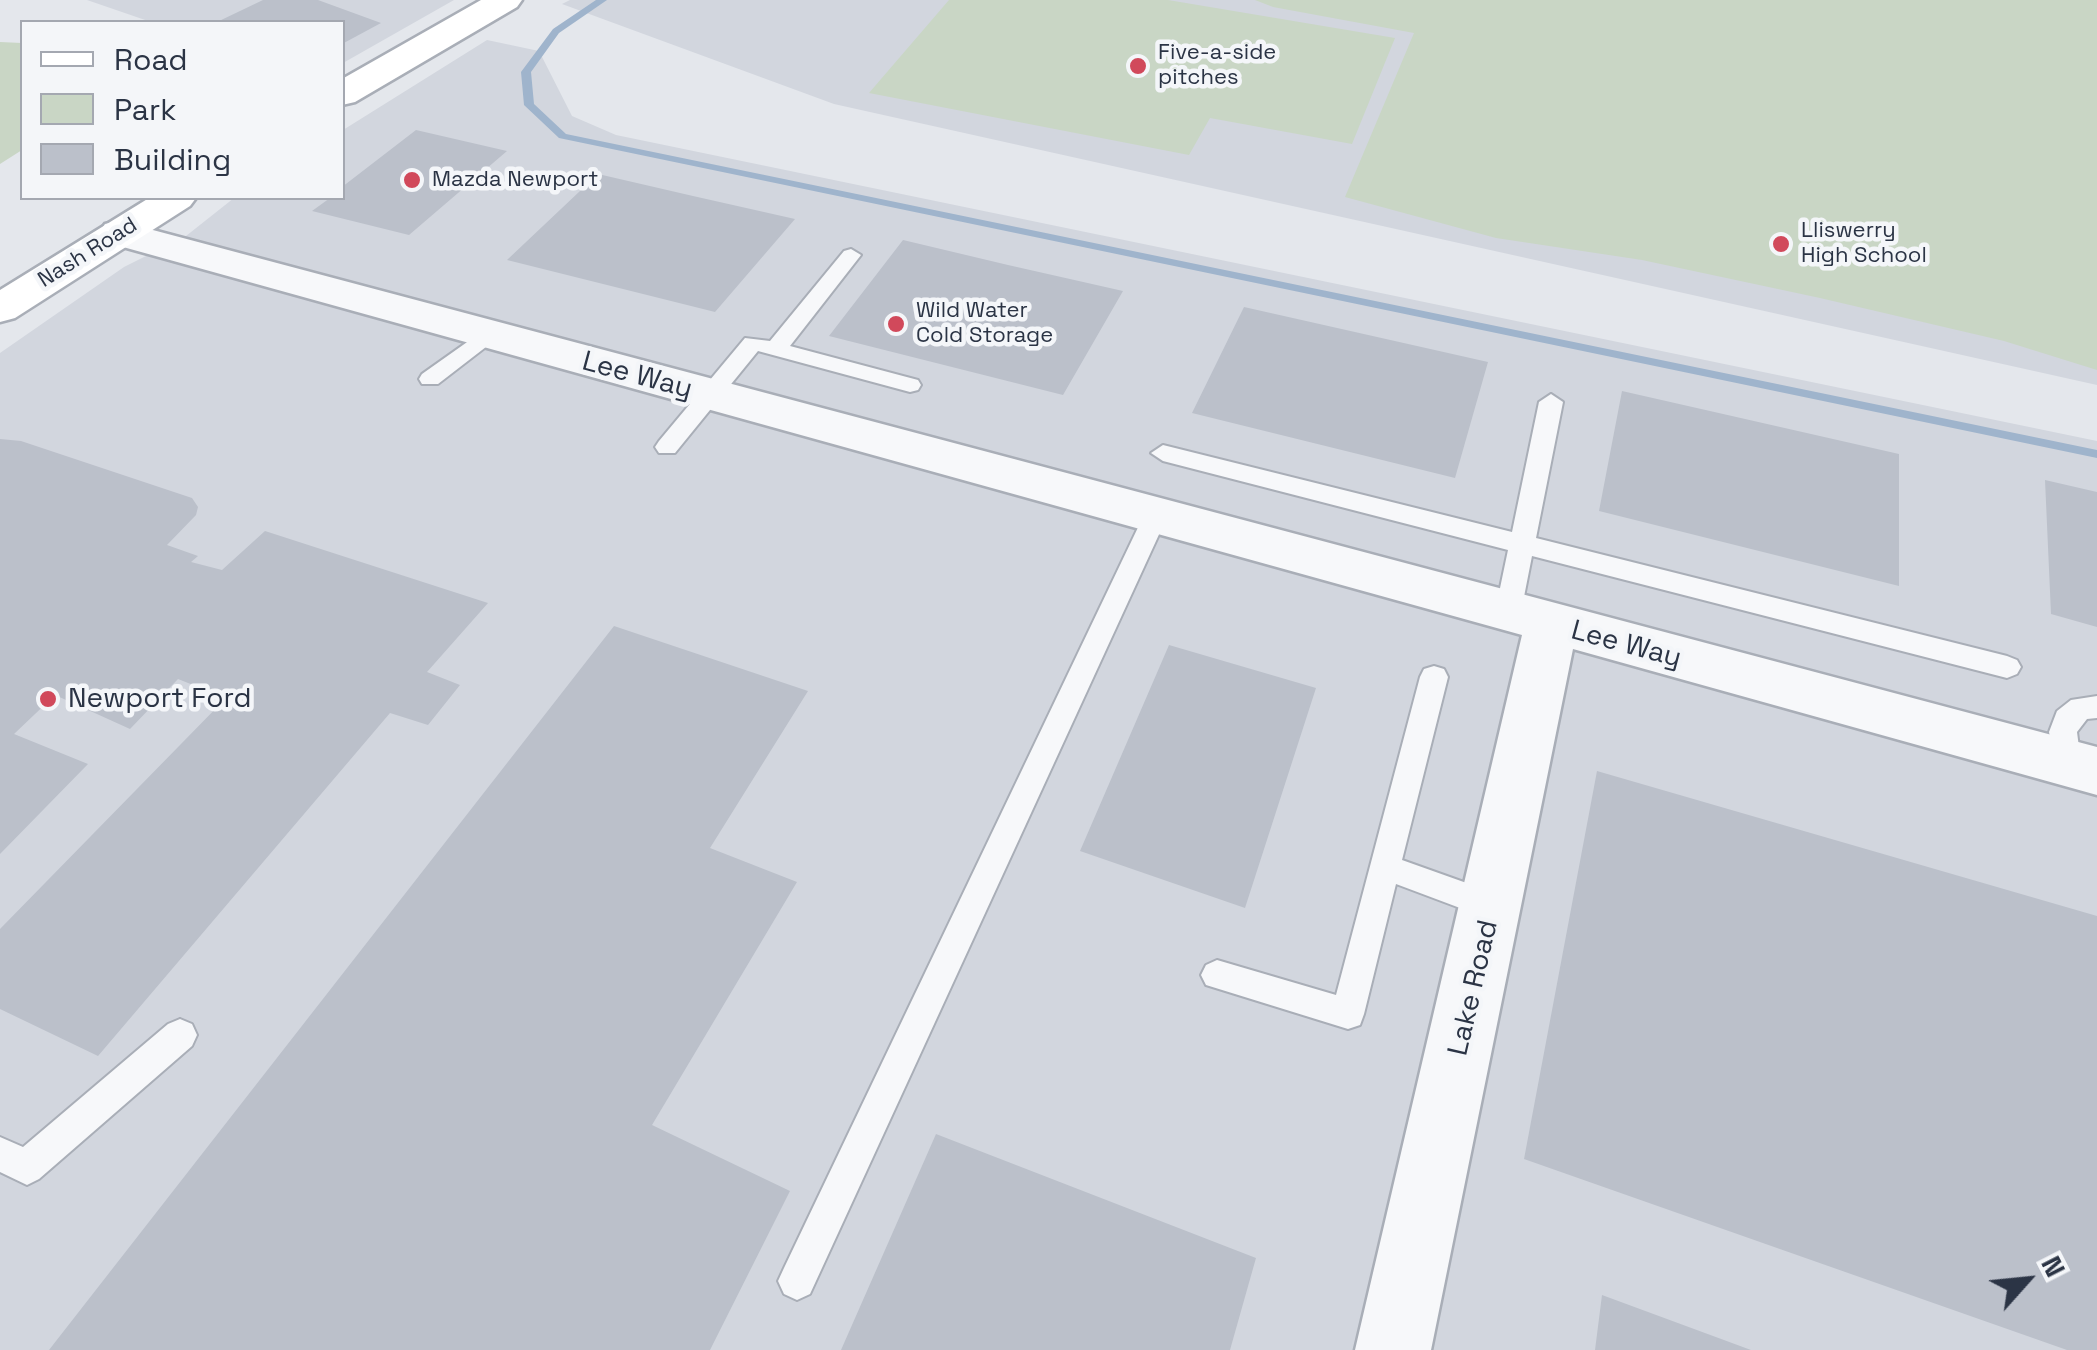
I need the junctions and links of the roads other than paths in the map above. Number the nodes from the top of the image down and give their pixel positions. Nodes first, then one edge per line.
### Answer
1 (505, 0) edge
2 (345, 92) edge
3 (173, 200) edge
4 (119, 233) junction
5 (851, 254) dead end
6 (0, 309) edge
7 (487, 335) junction
8 (776, 348) junction
9 (430, 379) dead end
10 (910, 385) dead end
11 (712, 397) junction
12 (1551, 402) dead end
13 (667, 447) dead end
14 (1163, 453) dead end
15 (1156, 517) junction
16 (1523, 542) junction
17 (1530, 618) junction
18 (2007, 667) dead end
19 (1434, 677) dead end
20 (2097, 707) edge
21 (2082, 767) edge
22 (1385, 868) junction
23 (1492, 906) junction
24 (1217, 975) dead end
25 (180, 1035) dead end
26 (0, 1154) edge
27 (797, 1281) dead end
28 (1393, 1350) edge

1 - 2 street
3 - 4 street, Nash Road
4 - 6 street, Nash Road
4 - 7 street, Lee Way
5 - 8 lane
7 - 9 lane
7 - 11 street, Lee Way
8 - 10 lane
8 - 11 lane
11 - 13 lane
11 - 15 street, Lee Way
12 - 16 lane
14 - 16 lane
15 - 17 street, Lee Way
15 - 27 lane
16 - 17 lane
16 - 18 lane
17 - 21 street, Lee Way
17 - 23 street, Lake Road
19 - 22 lane
20 - 21 lane
22 - 23 lane
22 - 24 lane
23 - 28 street, Lake Road
25 - 26 lane

